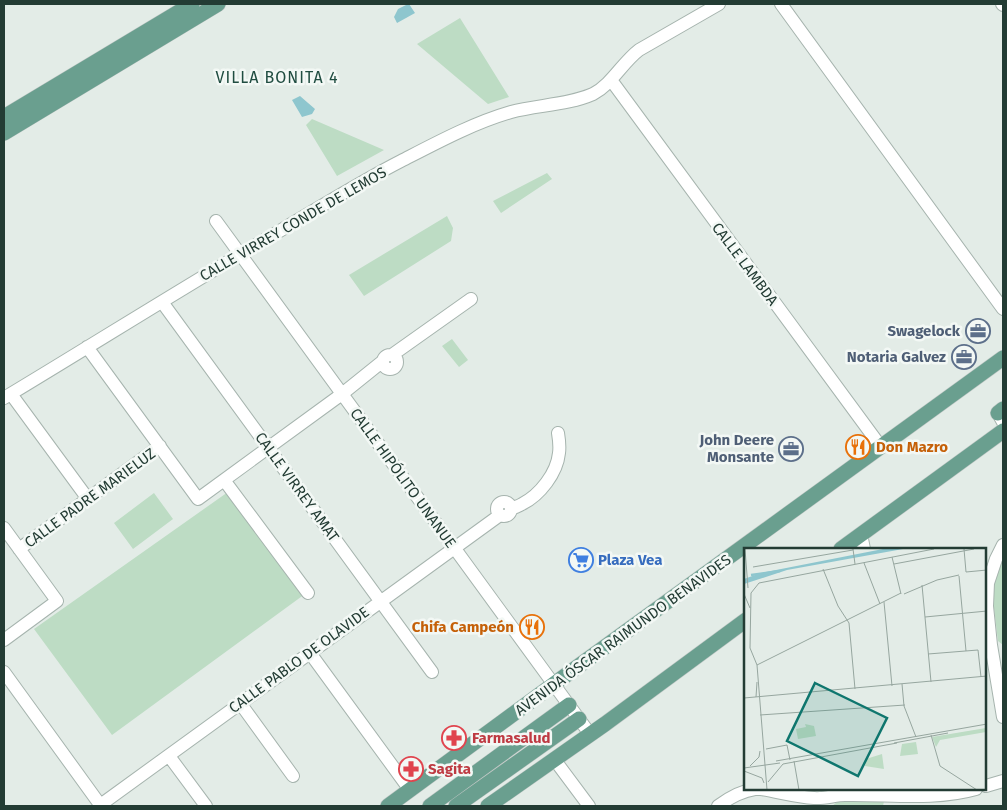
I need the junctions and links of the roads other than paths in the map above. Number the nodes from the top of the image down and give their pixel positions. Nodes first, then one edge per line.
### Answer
1 (192, 4) edge
2 (218, 4) edge
3 (719, 4) edge
4 (781, 4) edge
5 (611, 80) junction
6 (4, 117) edge
7 (4, 133) edge
8 (216, 221) dead end
9 (240, 254) junction
10 (470, 299) dead end
11 (162, 302) junction
12 (1003, 309) edge
13 (87, 347) junction
14 (1003, 358) edge
15 (342, 394) junction
16 (7, 396) edge
17 (1003, 432) edge
18 (558, 433) dead end
19 (160, 446) junction
20 (881, 447) junction
21 (268, 448) junction
22 (224, 480) junction
23 (88, 499) junction
24 (4, 528) edge
25 (862, 542) edge
26 (1003, 545) edge
27 (454, 548) junction
28 (844, 548) edge
29 (19, 549) junction
30 (308, 593) dead end
31 (380, 601) junction
32 (744, 621) edge
33 (4, 640) edge
34 (991, 645) junction
35 (310, 653) junction
36 (1003, 654) edge
37 (4, 672) edge
38 (432, 672) dead end
39 (554, 685) junction
40 (1001, 687) edge
41 (240, 703) junction
42 (569, 705) junction
43 (1003, 717) edge
44 (578, 719) junction
45 (590, 734) junction
46 (169, 756) junction
47 (554, 759) junction
48 (293, 776) dead end
49 (1003, 781) edge
50 (987, 786) edge
51 (410, 790) junction
52 (747, 790) edge
53 (767, 790) edge
54 (971, 790) edge
55 (822, 802) edge
56 (100, 806) edge
57 (206, 806) edge
58 (388, 806) edge
59 (430, 806) edge
60 (456, 806) edge
61 (490, 806) edge
62 (589, 806) edge
63 (718, 806) edge

1 - 6 main road
2 - 7 main road
3 - 5 street
4 - 12 street
5 - 9 street, CALLE VIRREY CONDE DE LEMOS
5 - 20 street, CALLE LAMBDA
8 - 9 street, CALLE HIPÓLITO UNANUE
9 - 11 street, CALLE VIRREY CONDE DE LEMOS
9 - 15 street, CALLE HIPÓLITO UNANUE
10 - 15 street
11 - 13 street, CALLE VIRREY CONDE DE LEMOS
11 - 21 street, CALLE VIRREY AMAT
13 - 16 street, CALLE VIRREY CONDE DE LEMOS
13 - 19 street
14 - 20 main road, AVENIDA ÓSCAR RAIMUNDO BENAVIDES
15 - 21 street
15 - 27 street, CALLE HIPÓLITO UNANUE
16 - 23 street
17 - 25 main road
18 - 27 street, CALLE PABLO DE OLAVIDE
19 - 22 street
19 - 23 street, CALLE PADRE MARIELUZ
20 - 39 main road, AVENIDA ÓSCAR RAIMUNDO BENAVIDES
21 - 22 street
21 - 31 street, CALLE VIRREY AMAT
22 - 30 street
23 - 29 street, CALLE PADRE MARIELUZ
24 - 29 street
25 - 28 main road
26 - 34 street
27 - 31 street, CALLE PABLO DE OLAVIDE
27 - 39 street, CALLE HIPÓLITO UNANUE
29 - 33 street
31 - 35 street, CALLE PABLO DE OLAVIDE
31 - 38 street, CALLE VIRREY AMAT
32 - 45 main road
34 - 36 street
34 - 40 street
35 - 41 street, CALLE PABLO DE OLAVIDE
35 - 51 street
37 - 56 street
39 - 42 street, CALLE HIPÓLITO UNANUE
39 - 51 main road, AVENIDA ÓSCAR RAIMUNDO BENAVIDES
40 - 43 street
41 - 46 street, CALLE PABLO DE OLAVIDE
41 - 48 street
42 - 44 street, CALLE HIPÓLITO UNANUE
42 - 59 main road, AVENIDA ÓSCAR RAIMUNDO BENAVIDES
44 - 45 street, CALLE HIPÓLITO UNANUE
44 - 60 main road
45 - 47 main road
46 - 56 street, CALLE PABLO DE OLAVIDE
46 - 57 street
47 - 61 main road
47 - 62 street
49 - 50 street
51 - 58 main road, AVENIDA ÓSCAR RAIMUNDO BENAVIDES
52 - 63 street
53 - 55 street
54 - 55 street

